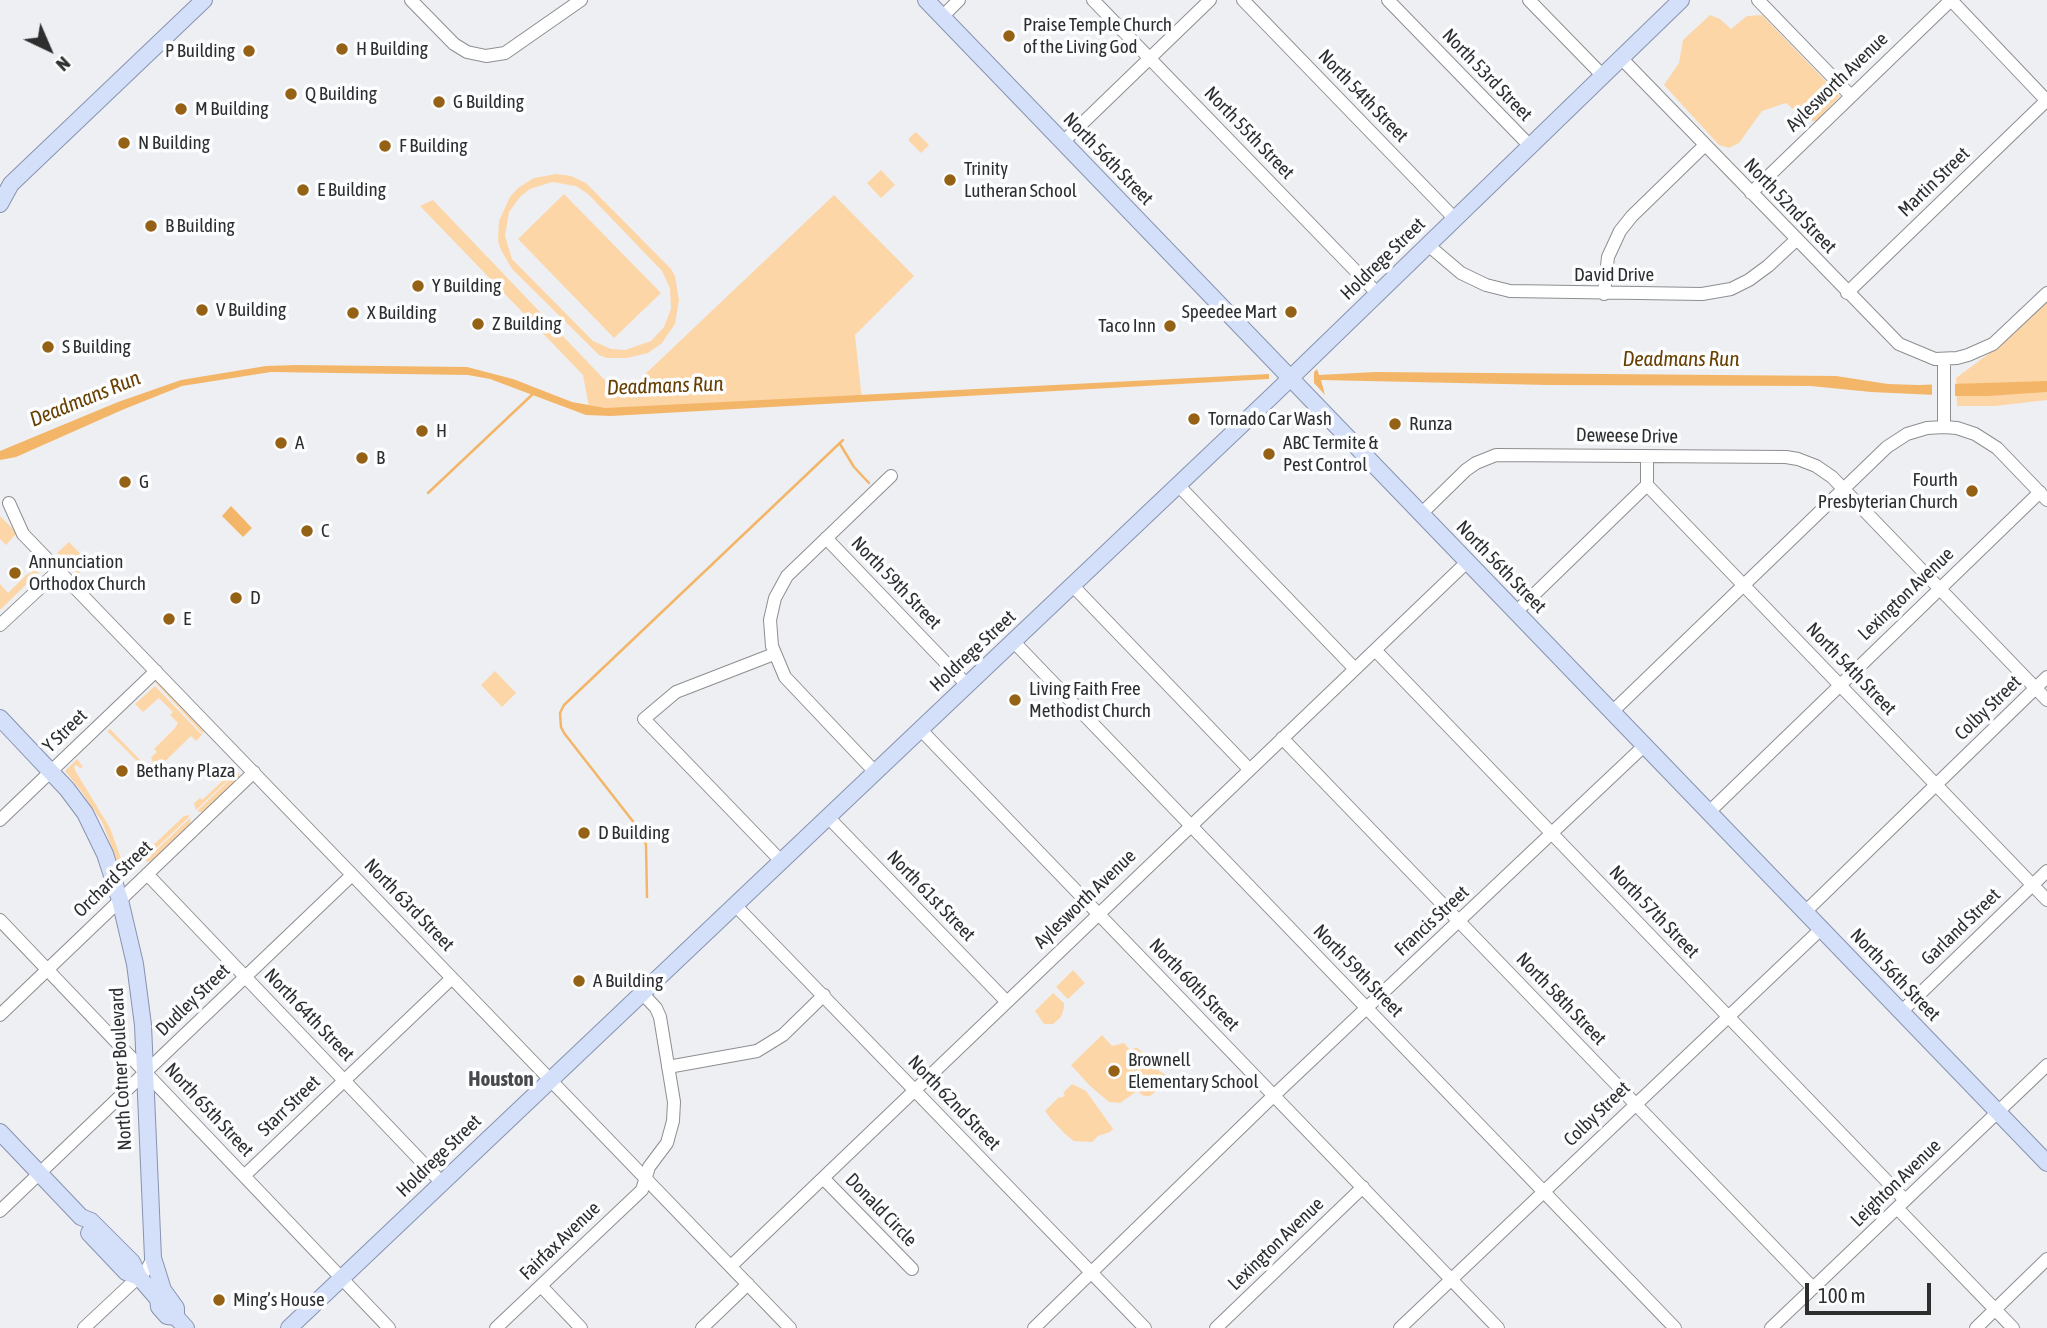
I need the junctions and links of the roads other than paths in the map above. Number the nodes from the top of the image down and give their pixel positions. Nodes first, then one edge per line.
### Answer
1 (204, 0) edge
2 (411, 0) edge
3 (581, 0) edge
4 (926, 0) edge
5 (959, 0) edge
6 (1093, 0) edge
7 (1210, 0) edge
8 (1243, 0) edge
9 (1388, 0) edge
10 (1529, 0) edge
11 (1681, 0) edge
12 (1758, 0) edge
13 (1951, 0) edge
14 (565, 5) edge
15 (942, 17) junction
16 (1621, 58) junction
17 (1149, 59) junction
18 (1603, 76) junction
19 (1851, 96) junction
20 (2047, 100) edge
21 (1063, 142) junction
22 (1705, 145) junction
23 (1530, 146) junction
24 (6, 186) edge
25 (1751, 193) junction
26 (0, 204) edge
27 (1455, 219) junction
28 (1796, 240) junction
29 (1428, 245) junction
30 (1377, 293) junction
31 (1847, 293) junction
32 (2047, 293) edge
33 (1604, 294) junction
34 (1944, 359) junction
35 (1290, 378) junction
36 (1944, 427) junction
37 (1647, 456) junction
38 (891, 476) dead end
39 (1178, 485) junction
40 (1647, 485) junction
41 (1844, 489) junction
42 (2043, 496) edge
43 (9, 503) dead end
44 (1421, 513) junction
45 (826, 538) junction
46 (1467, 562) junction
47 (58, 571) junction
48 (1072, 585) junction
49 (1744, 585) junction
50 (1940, 589) junction
51 (1516, 612) junction
52 (0, 625) edge
53 (1013, 641) junction
54 (1374, 650) junction
55 (774, 654) junction
56 (1355, 669) junction
57 (156, 671) junction
58 (2047, 677) edge
59 (967, 685) junction
60 (1840, 685) junction
61 (2036, 688) junction
62 (2047, 700) edge
63 (1612, 712) junction
64 (0, 718) edge
65 (920, 729) junction
66 (1282, 738) junction
67 (1644, 746) junction
68 (1249, 769) junction
69 (51, 771) junction
70 (254, 772) junction
71 (875, 772) junction
72 (1936, 785) junction
73 (1709, 812) junction
74 (828, 817) junction
75 (0, 820) edge
76 (1190, 825) junction
77 (1552, 834) junction
78 (781, 861) junction
79 (2047, 871) edge
80 (148, 874) junction
81 (352, 875) junction
82 (2032, 885) junction
83 (120, 900) junction
84 (2047, 900) edge
85 (735, 905) junction
86 (1805, 912) junction
87 (1097, 913) junction
88 (0, 920) edge
89 (1460, 922) junction
90 (1821, 929) junction
91 (47, 969) junction
92 (246, 977) junction
93 (452, 978) junction
94 (642, 993) junction
95 (824, 995) junction
96 (1006, 1001) junction
97 (1367, 1009) junction
98 (1901, 1012) junction
99 (0, 1015) edge
100 (1728, 1017) junction
101 (2047, 1065) edge
102 (667, 1067) junction
103 (146, 1072) junction
104 (344, 1080) junction
105 (550, 1080) junction
106 (914, 1090) junction
107 (1275, 1096) junction
108 (1636, 1104) junction
109 (1998, 1112) junction
110 (0, 1132) edge
111 (2047, 1163) edge
112 (148, 1165) junction
113 (40, 1174) junction
114 (244, 1176) junction
115 (823, 1178) junction
116 (646, 1179) junction
117 (442, 1183) junction
118 (1363, 1187) junction
119 (1544, 1192) junction
120 (1901, 1204) junction
121 (0, 1211) edge
122 (153, 1258) junction
123 (2047, 1259) edge
124 (731, 1266) junction
125 (912, 1269) dead end
126 (1091, 1272) junction
127 (139, 1277) junction
128 (341, 1279) junction
129 (1451, 1279) junction
130 (748, 1284) junction
131 (541, 1286) junction
132 (1813, 1288) junction
133 (162, 1299) junction
134 (1995, 1309) junction
135 (181, 1323) edge
136 (84, 1328) edge
137 (289, 1328) edge
138 (389, 1328) edge
139 (496, 1328) edge
140 (581, 1328) edge
141 (702, 1328) edge
142 (790, 1328) edge
143 (1034, 1328) edge
144 (1145, 1328) edge
145 (1216, 1328) edge
146 (1400, 1328) edge
147 (1499, 1328) edge
148 (1675, 1328) edge
149 (1771, 1328) edge
150 (1976, 1328) edge
151 (2013, 1328) edge

1 - 24 main road
2 - 14 street
3 - 14 street
4 - 15 main road, North 56th Street
5 - 15 street
6 - 17 street, North 55th Street
7 - 17 street
8 - 27 street, North 54th Street
9 - 23 street, North 53rd Street
10 - 18 street
11 - 16 main road, Holdrege Street
12 - 19 street
13 - 19 street, Aylesworth Avenue
13 - 20 street
15 - 21 main road, North 56th Street
16 - 18 main road, Holdrege Street
16 - 22 street, North 52nd Street
17 - 21 street
17 - 30 street, North 55th Street
18 - 23 main road, Holdrege Street
19 - 25 street, Aylesworth Avenue
20 - 31 street, Martin Street
21 - 35 main road, North 56th Street
22 - 25 street, North 52nd Street
22 - 33 street
23 - 27 main road, Holdrege Street
24 - 26 main road
25 - 28 street, North 52nd Street
27 - 29 main road, Holdrege Street
28 - 31 street, North 52nd Street
28 - 33 street, David Drive
29 - 30 main road, Holdrege Street
29 - 33 street, David Drive
30 - 35 main road, Holdrege Street
31 - 34 street, North 52nd Street
32 - 34 street
34 - 36 street
35 - 39 main road, Holdrege Street
35 - 44 main road, North 56th Street
36 - 41 street
36 - 42 street
37 - 40 street
37 - 41 street, Deweese Drive
37 - 44 street, Deweese Drive
38 - 45 street
39 - 48 main road, Holdrege Street
39 - 56 street
40 - 49 street, North 54th Street
40 - 51 street
41 - 49 street
41 - 50 street
42 - 50 street, Lexington Avenue
43 - 47 street, North 63rd Street
44 - 46 main road, North 56th Street
45 - 55 street
45 - 59 street, North 59th Street
46 - 51 main road, North 56th Street
46 - 54 street, Aylesworth Avenue
47 - 52 street
47 - 57 street, North 63rd Street
48 - 53 main road, Holdrege Street
48 - 68 street
49 - 60 street, North 54th Street
49 - 63 street
50 - 60 street, Lexington Avenue
50 - 61 street
51 - 63 main road, North 56th Street
53 - 59 main road, Holdrege Street
53 - 76 street, North 59th Street
54 - 56 street, Aylesworth Avenue
54 - 77 street, North 57th Street
55 - 71 street
55 - 78 street
56 - 66 street, Aylesworth Avenue
57 - 69 street, Y Street
57 - 70 street, North 63rd Street
58 - 61 street, Colby Street
59 - 65 main road, Holdrege Street
60 - 72 street, North 54th Street
60 - 73 street, Lexington Avenue
61 - 62 street
61 - 72 street, Colby Street
63 - 67 main road, North 56th Street
64 - 69 main road, North Cotner Boulevard
65 - 71 main road, Holdrege Street
65 - 87 street, North 60th Street
66 - 68 street, Aylesworth Avenue
66 - 89 street, North 58th Street
67 - 73 main road, North 56th Street
67 - 77 street, Francis Street
68 - 76 street, Aylesworth Avenue
69 - 75 street, Y Street
69 - 83 main road, North Cotner Boulevard
70 - 80 street, Orchard Street
70 - 81 street, North 63rd Street
71 - 74 main road, Holdrege Street
72 - 82 street, North 54th Street
72 - 86 street, Colby Street
73 - 86 main road, North 56th Street
74 - 78 main road, Holdrege Street
74 - 96 street, North 61st Street
76 - 87 street, Aylesworth Avenue
76 - 97 street, North 59th Street
77 - 89 street, Francis Street
77 - 100 street, North 57th Street
78 - 85 main road, Holdrege Street
79 - 82 street, Garland Street
80 - 83 street, Orchard Street
80 - 92 street, North 64th Street
81 - 92 street, Dudley Street
81 - 93 street, North 63rd Street
82 - 84 street, North 54th Street
82 - 98 street, Garland Street
83 - 91 street, Orchard Street
83 - 103 main road, North Cotner Boulevard
85 - 94 main road, Holdrege Street
85 - 95 street, North 62nd Street
86 - 90 main road, North 56th Street
87 - 96 street, Aylesworth Avenue
87 - 107 street, North 60th Street
88 - 91 street, North 65th Street
89 - 97 street, Francis Street
89 - 108 street, North 58th Street
90 - 98 main road, North 56th Street
90 - 100 street, Colby Street
91 - 99 street, Orchard Street
91 - 103 street, North 65th Street
92 - 103 street, Dudley Street
92 - 104 street, North 64th Street
93 - 104 street, Starr Street
93 - 105 street, North 63rd Street
94 - 102 street, Fairfax Avenue
94 - 105 main road, Holdrege Street
95 - 102 street
95 - 106 street, North 62nd Street
96 - 106 street, Aylesworth Avenue
97 - 107 street, Francis Street
97 - 119 street, North 59th Street
98 - 109 main road, North 56th Street
100 - 108 street, Colby Street
100 - 120 street, North 57th Street
101 - 109 street, Leighton Avenue
102 - 116 street, Fairfax Avenue
103 - 112 main road, North Cotner Boulevard
103 - 113 street, Dudley Street
103 - 114 street, North 65th Street
104 - 114 street, Starr Street
104 - 117 street, North 64th Street
105 - 116 street, North 63rd Street
105 - 117 main road, Holdrege Street
106 - 115 street, Aylesworth Avenue
106 - 126 street, North 62nd Street
107 - 118 street, North 60th Street
107 - 126 street, Francis Street
108 - 119 street, Colby Street
108 - 132 street, North 58th Street
109 - 111 main road, North 56th Street
109 - 120 street, Leighton Avenue
110 - 113 main road
112 - 122 main road, North Cotner Boulevard
112 - 127 main road, North Cotner Boulevard
113 - 121 street, Dudley Street
113 - 127 main road
114 - 128 street, North 65th Street
115 - 124 street, Aylesworth Avenue
115 - 125 street, Donald Circle
116 - 124 street, North 63rd Street
116 - 131 street, Fairfax Avenue
117 - 128 main road, Holdrege Street
118 - 129 street, North 60th Street
118 - 145 street, Lexington Avenue
119 - 129 street, Colby Street
119 - 148 street, North 59th Street
120 - 132 street, Leighton Avenue
120 - 134 street, North 57th Street
122 - 127 street
122 - 133 main road, North Cotner Boulevard
123 - 134 street
124 - 130 street, North 63rd Street
126 - 143 street, Francis Street
126 - 144 street, North 62nd Street
127 - 133 main road, North Cotner Boulevard
127 - 136 street
128 - 137 main road, Holdrege Street
128 - 138 street, North 65th Street
129 - 146 street, Colby Street
129 - 147 street, North 60th Street
130 - 141 street
130 - 142 street, North 63rd Street
131 - 139 street, Fairfax Avenue
131 - 140 street
132 - 149 street, Leighton Avenue
133 - 135 main road, North Cotner Boulevard
134 - 150 street
134 - 151 street, North 57th Street

